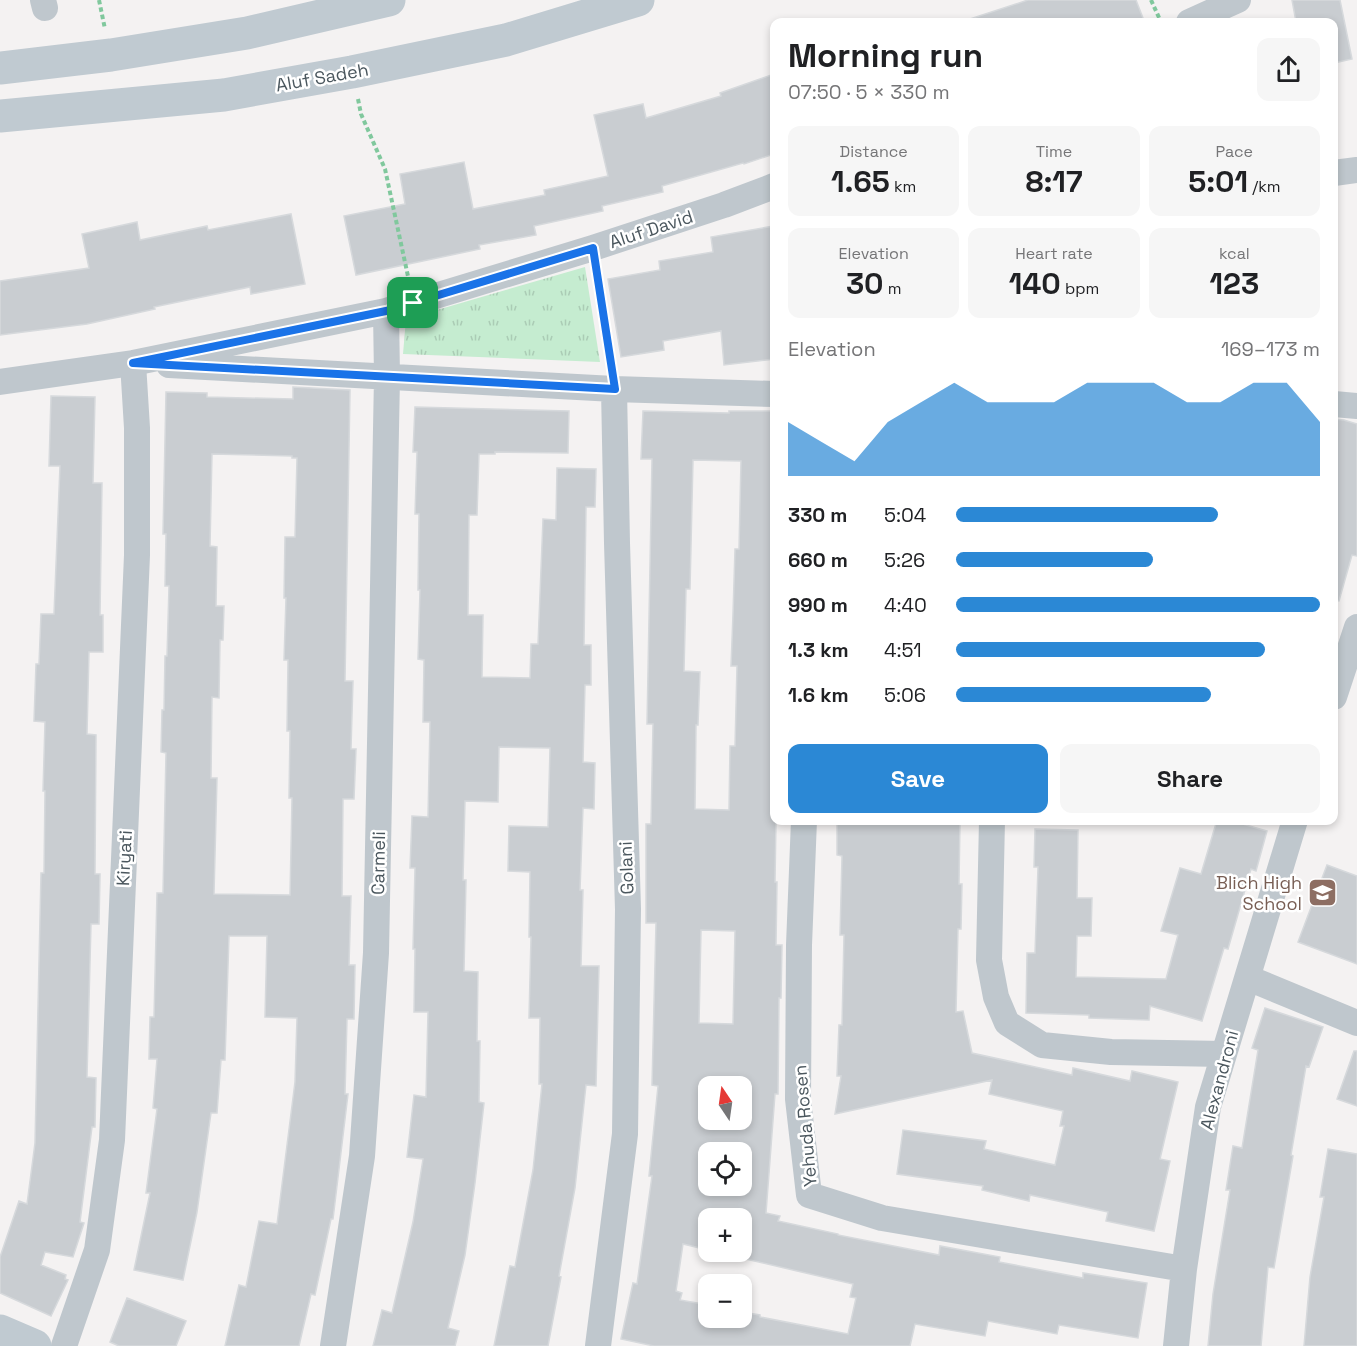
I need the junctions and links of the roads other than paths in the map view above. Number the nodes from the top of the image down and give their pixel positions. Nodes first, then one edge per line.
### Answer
1 (389, 0) edge
2 (638, 0) edge
3 (1238, 0) edge
4 (1198, 18) edge
5 (0, 68) edge
6 (0, 116) edge
7 (1357, 170) edge
8 (1338, 172) edge
9 (770, 188) edge
10 (386, 311) junction
11 (133, 363) junction
12 (387, 377) junction
13 (0, 382) edge
14 (615, 389) junction
15 (770, 394) edge
16 (1338, 404) edge
17 (1357, 406) edge
18 (1357, 627) edge
19 (1338, 685) edge
20 (804, 825) edge
21 (992, 825) edge
22 (1294, 825) edge
23 (1248, 978) junction
24 (1357, 1023) edge
25 (1224, 1054) junction
26 (1184, 1269) junction
27 (0, 1331) edge
28 (35, 1346) edge
29 (64, 1346) edge
30 (333, 1346) edge
31 (598, 1346) edge
32 (1176, 1346) edge

1 - 5 main road
2 - 6 main road, Aluf Sadeh
3 - 4 street
7 - 8 street
9 - 10 street, Aluf David
10 - 11 street, Aluf David
10 - 12 street, Carmeli
11 - 12 street
11 - 13 street, Aluf David
11 - 29 street, Kiryati
12 - 14 street
12 - 30 street, Carmeli
14 - 15 street
14 - 31 street, Golani
16 - 17 street
18 - 19 street
20 - 26 street, Yehuda Rosen
21 - 25 street
22 - 23 street, Alexandroni
23 - 24 street
23 - 25 street, Alexandroni
25 - 26 street, Alexandroni
26 - 32 street, Alexandroni
27 - 28 main road

